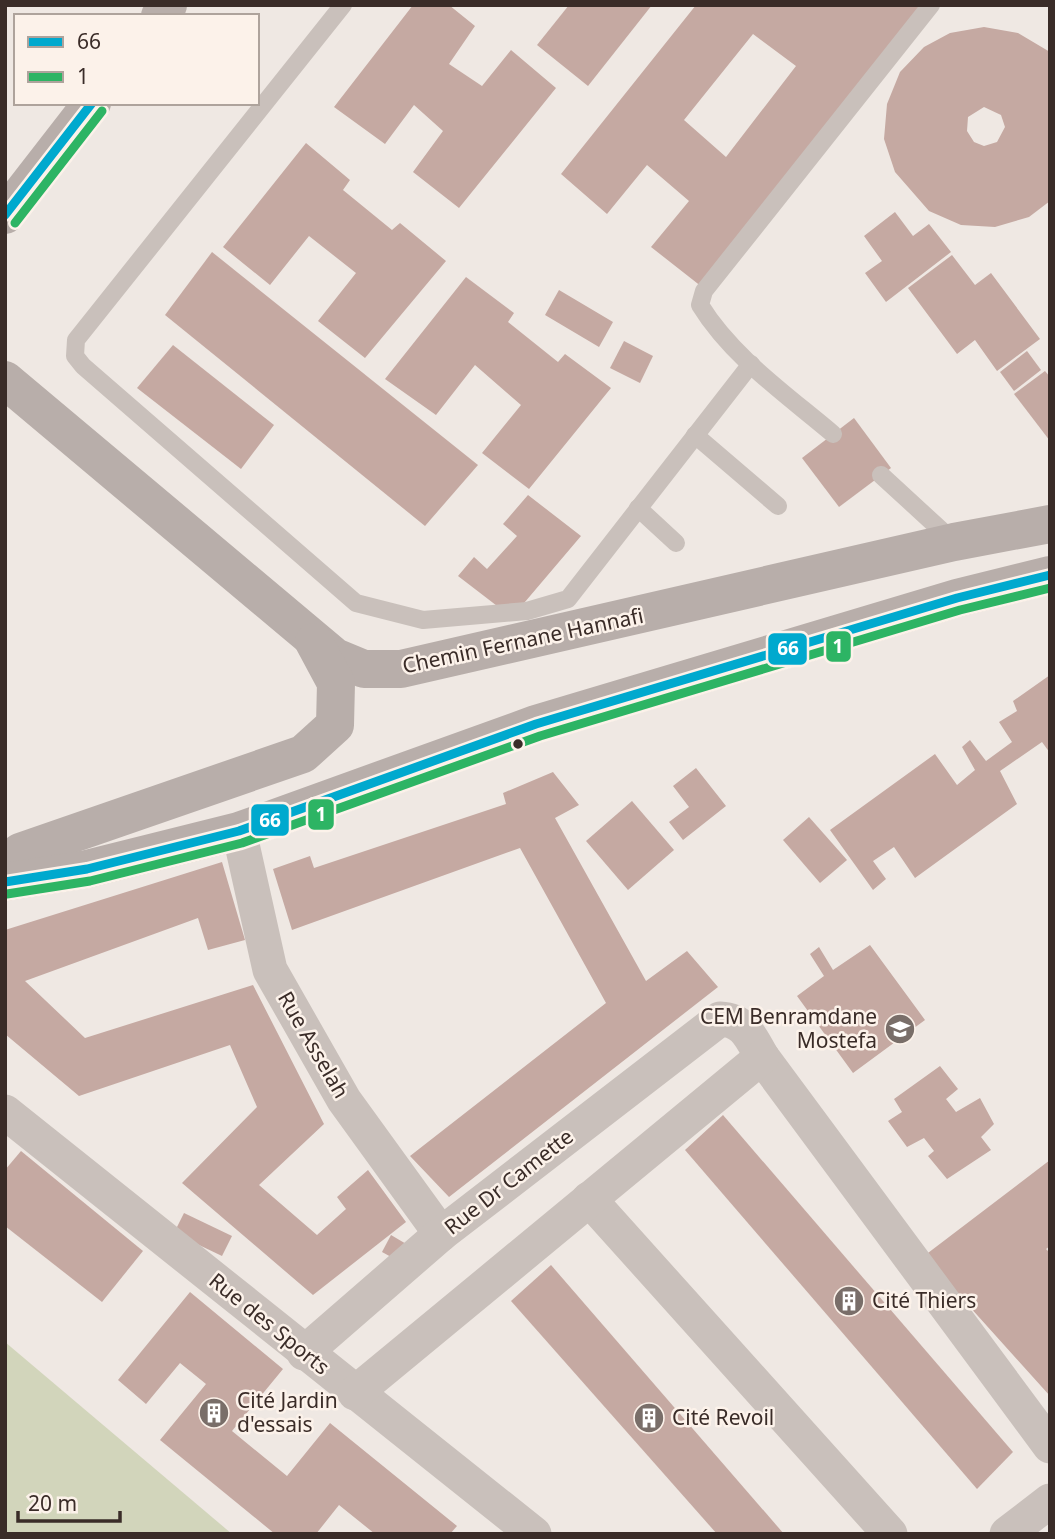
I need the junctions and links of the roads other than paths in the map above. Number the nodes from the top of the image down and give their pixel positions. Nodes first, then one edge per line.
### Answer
1 (343, 5) edge
2 (932, 5) edge
3 (90, 105) edge
4 (5, 215) edge
5 (751, 364) junction
6 (5, 380) edge
7 (833, 434) dead end
8 (695, 435) junction
9 (881, 475) dead end
10 (778, 506) dead end
11 (638, 508) junction
12 (1050, 524) edge
13 (954, 542) junction
14 (676, 543) dead end
15 (1050, 575) edge
16 (311, 636) junction
17 (239, 831) junction
18 (5, 863) edge
19 (5, 882) edge
20 (762, 1057) junction
21 (5, 1112) edge
22 (589, 1199) junction
23 (441, 1234) junction
24 (304, 1353) junction
25 (355, 1393) junction
26 (1050, 1446) edge
27 (1050, 1501) edge
28 (534, 1534) edge
29 (890, 1534) edge
30 (1007, 1534) edge

1 - 11 lane
2 - 5 lane
3 - 4 main road
5 - 7 lane
5 - 8 lane
6 - 16 main road, Chemin Fernane Hannafi
8 - 10 lane
8 - 11 lane
9 - 13 lane
11 - 14 lane
12 - 13 main road, Chemin Fernane Hannafi
13 - 16 main road, Chemin Fernane Hannafi
15 - 17 main road
16 - 18 main road
17 - 19 main road
17 - 23 street, Rue Asselah
20 - 22 street
20 - 23 street, Rue Dr Camette
20 - 26 street
21 - 24 street, Rue des Sports
22 - 25 street
22 - 29 street
23 - 24 street, Rue Dr Camette
24 - 25 street, Rue des Sports
25 - 28 street, Rue des Sports
27 - 30 street

